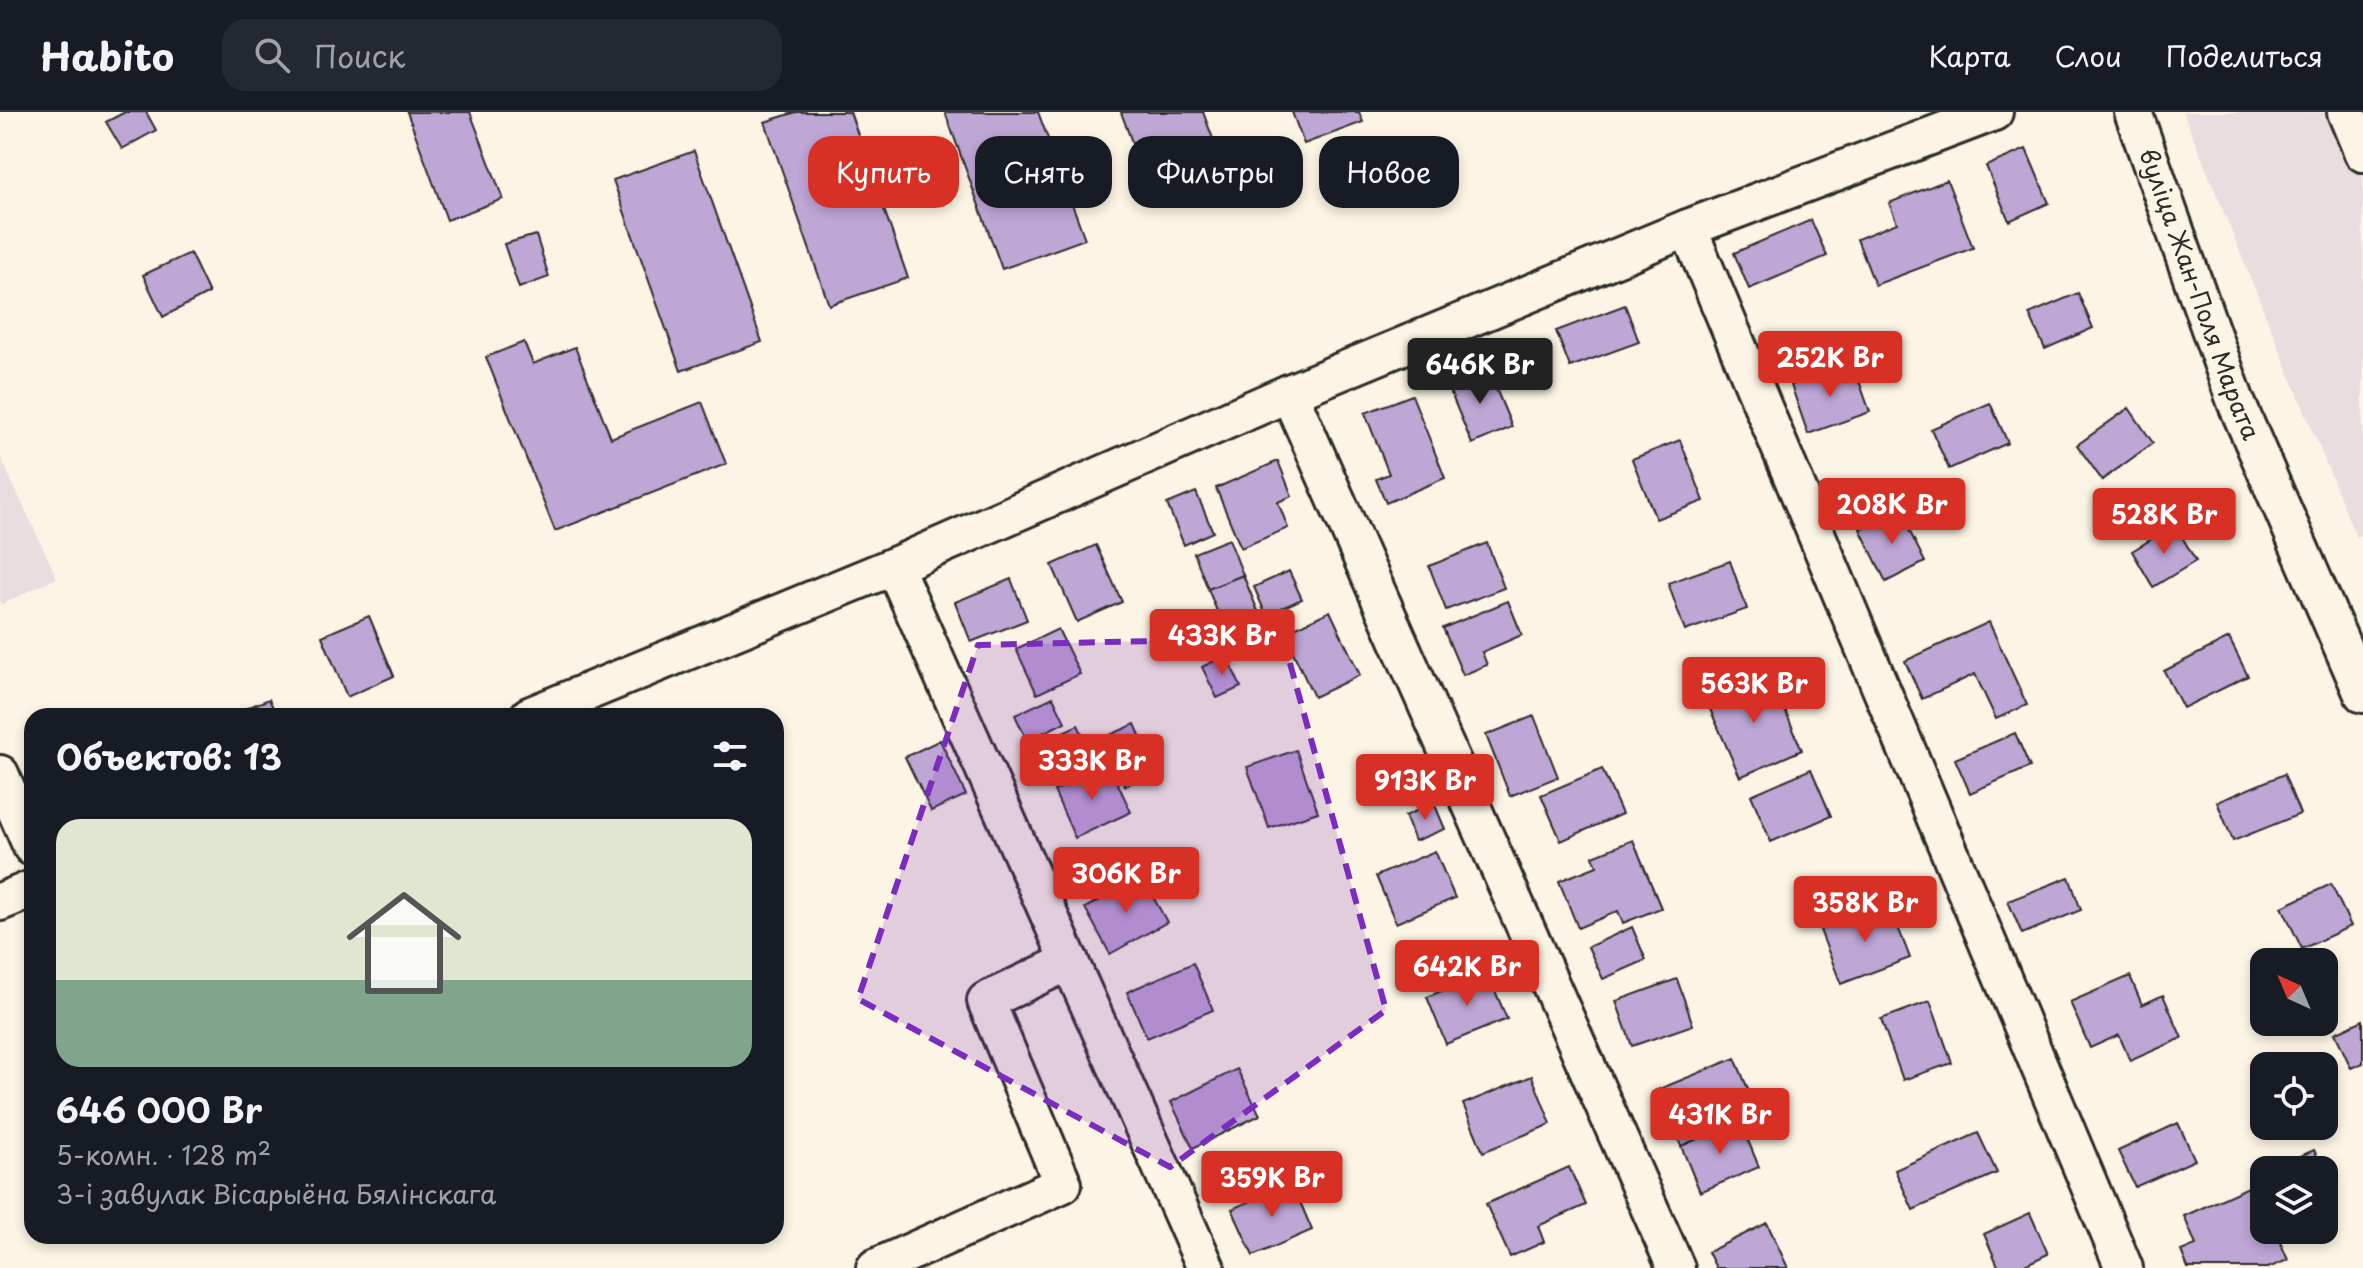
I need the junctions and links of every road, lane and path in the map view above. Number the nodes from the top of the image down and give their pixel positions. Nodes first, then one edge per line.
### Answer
1 (1994, 112) edge
2 (2133, 112) edge
3 (2346, 112) edge
4 (2363, 153) edge
5 (1688, 228) junction
6 (1289, 393) junction
7 (894, 566) junction
8 (2363, 694) edge
9 (548, 708) edge
10 (0, 774) edge
11 (24, 829) edge
12 (24, 892) edge
13 (0, 902) edge
14 (1070, 961) junction
15 (875, 1268) edge
16 (1206, 1268) edge
17 (1676, 1268) edge
18 (2124, 1268) edge

1 - 5 street
2 - 8 street, вуліца Жан-Поля Марата
3 - 4 street
5 - 6 street
5 - 18 street
6 - 7 street
6 - 17 street
7 - 9 street
7 - 14 street
10 - 11 street
12 - 13 street
14 - 15 street
14 - 16 street

